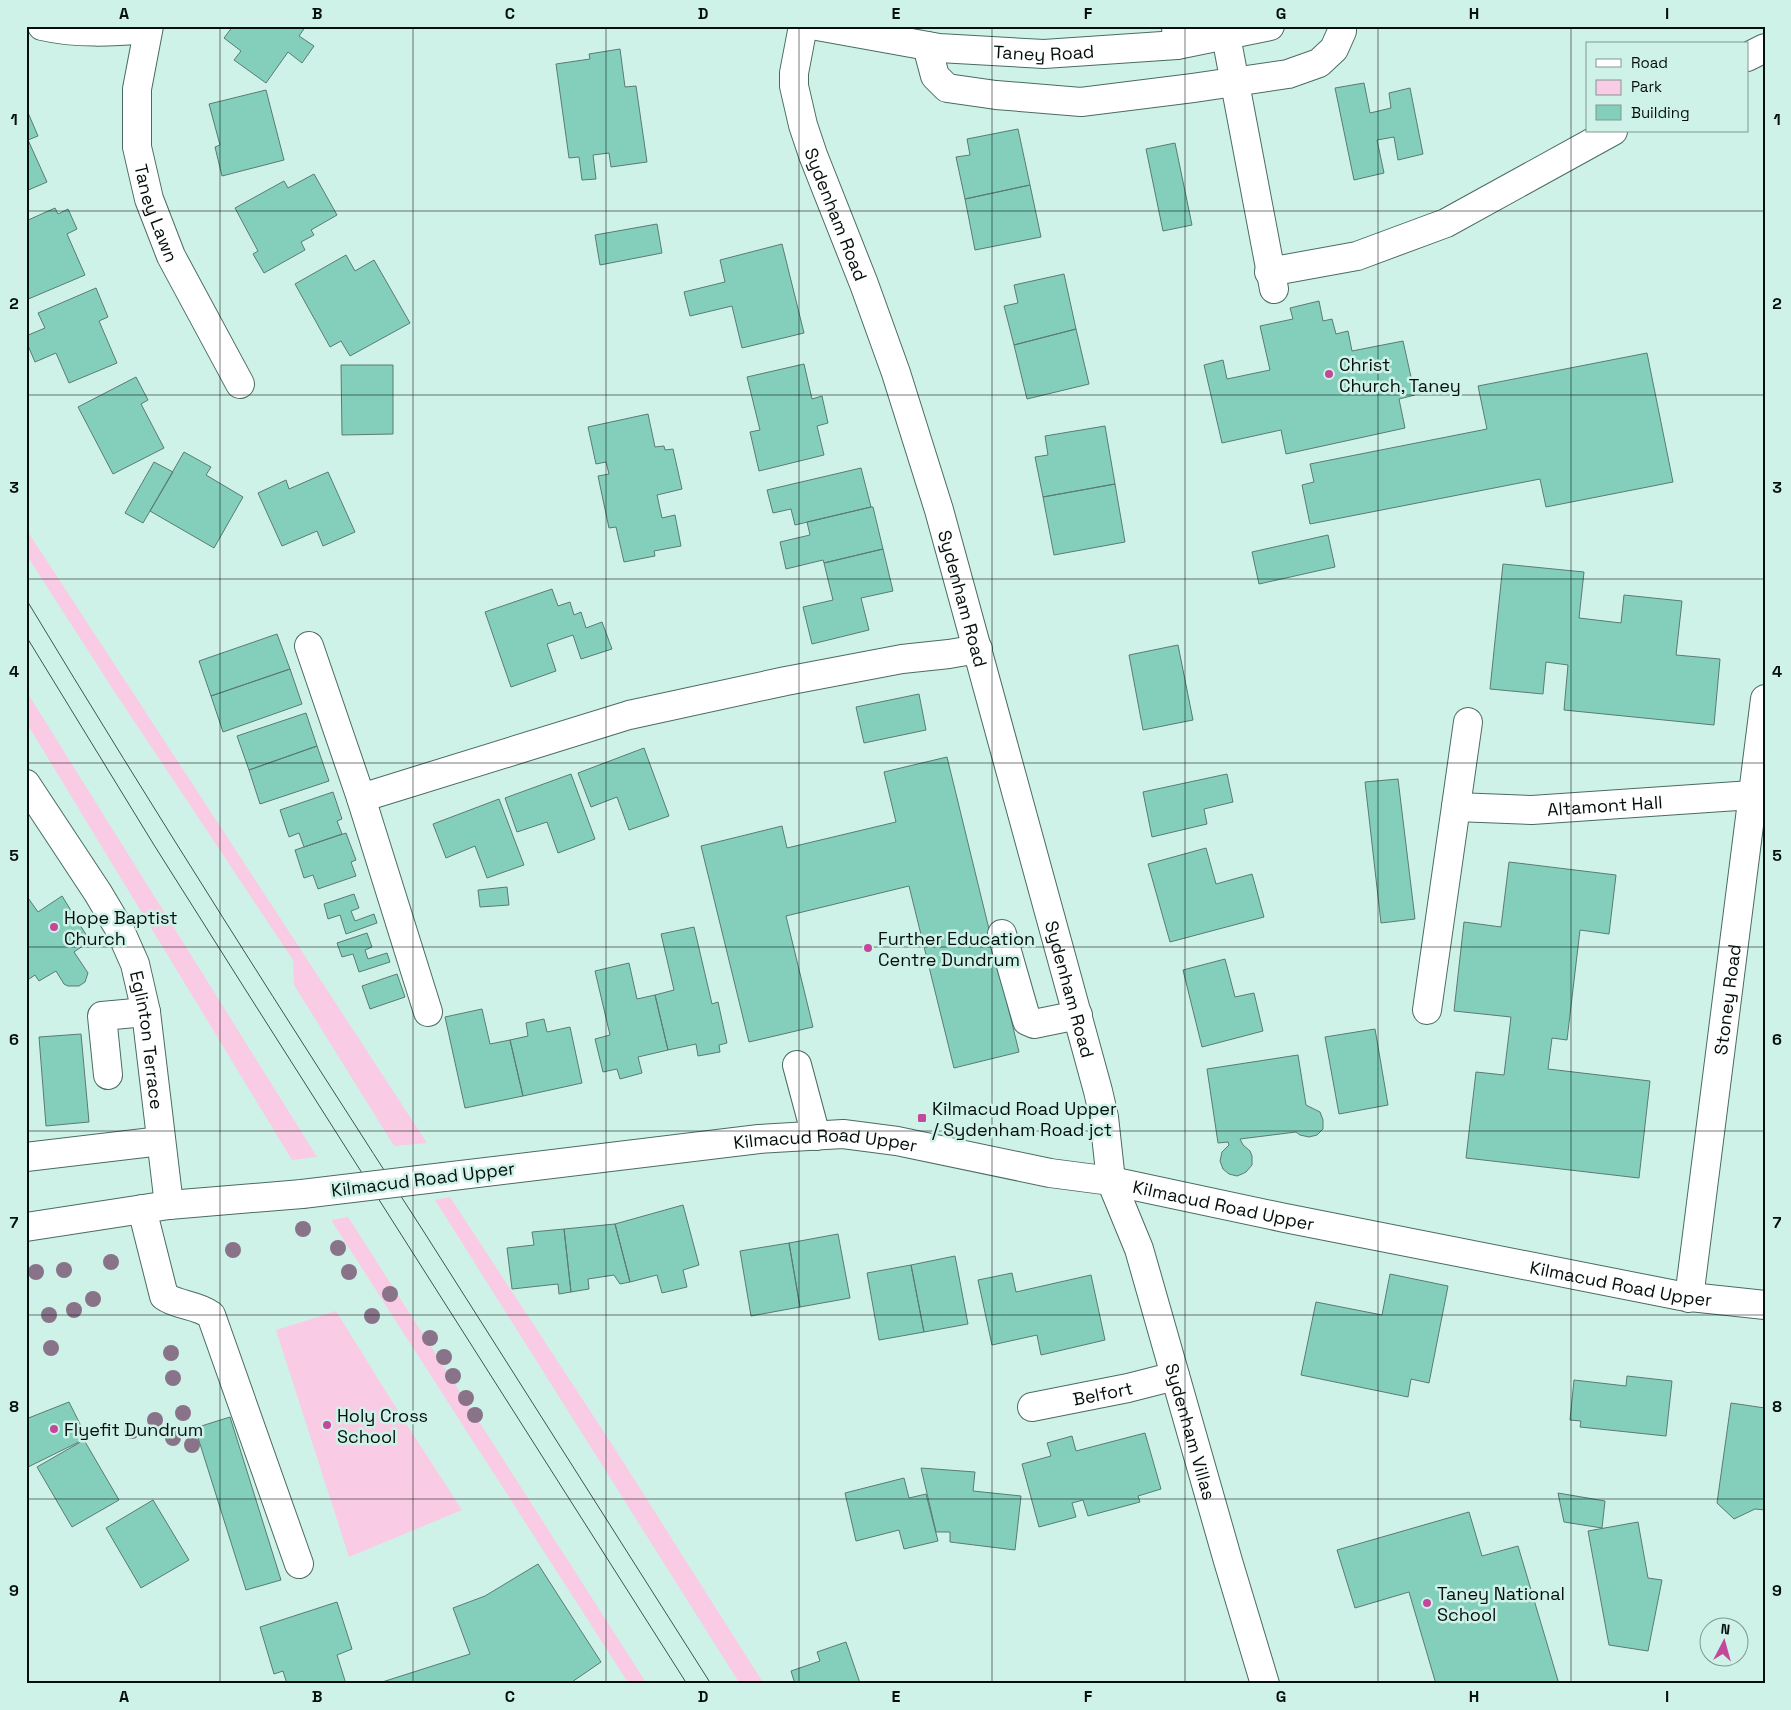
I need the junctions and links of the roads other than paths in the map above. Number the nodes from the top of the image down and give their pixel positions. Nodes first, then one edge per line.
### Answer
1 (42, 26) edge
2 (803, 26) edge
3 (816, 26) edge
4 (1270, 26) edge
5 (1342, 26) edge
6 (148, 28) edge
7 (1177, 35) edge
8 (1226, 36) junction
9 (926, 46) junction
10 (1765, 48) edge
11 (1748, 56) edge
12 (1234, 82) junction
13 (1611, 132) edge
14 (240, 384) dead end
15 (309, 646) dead end
16 (978, 649) junction
17 (1765, 699) edge
18 (1468, 722) dead end
19 (26, 784) edge
20 (1752, 795) junction
21 (361, 798) junction
22 (1456, 807) junction
23 (1002, 934) dead end
24 (1427, 1010) dead end
25 (146, 1012) junction
26 (428, 1012) dead end
27 (1078, 1015) junction
28 (797, 1065) dead end
29 (108, 1075) dead end
30 (816, 1136) junction
31 (161, 1141) junction
32 (26, 1157) edge
33 (1111, 1181) junction
34 (169, 1205) junction
35 (142, 1209) junction
36 (26, 1227) edge
37 (1689, 1298) junction
38 (1765, 1306) edge
39 (1175, 1376) junction
40 (1032, 1407) dead end
41 (299, 1564) dead end
42 (1265, 1684) edge

1 - 6 street
2 - 16 street, Sydenham Road
3 - 9 street, Taney Road
4 - 8 street, Taney Road
5 - 12 street
6 - 14 street, Taney Lawn
7 - 8 street, Taney Road
7 - 9 street, Taney Road
8 - 12 street
9 - 12 street
10 - 11 street
12 - 13 street
15 - 21 street
16 - 21 street
16 - 27 street, Sydenham Road
17 - 20 street, Stoney Road
18 - 22 street
19 - 25 street, Eglinton Terrace
20 - 22 street, Altamont Hall
20 - 37 street, Stoney Road
21 - 26 street
22 - 24 street
23 - 27 street
25 - 29 street
25 - 31 street, Eglinton Terrace
27 - 33 street, Sydenham Road
28 - 30 street
30 - 33 street, Kilmacud Road Upper
30 - 34 street, Kilmacud Road Upper, bridge
31 - 32 street
31 - 34 street, Eglinton Terrace
33 - 37 street, Kilmacud Road Upper
33 - 39 street, Sydenham Villas
34 - 35 street, Kilmacud Road Upper
35 - 36 street, Kilmacud Road Upper
35 - 41 street
37 - 38 street, Kilmacud Road Upper
39 - 40 street, Belfort
39 - 42 street, Sydenham Villas

